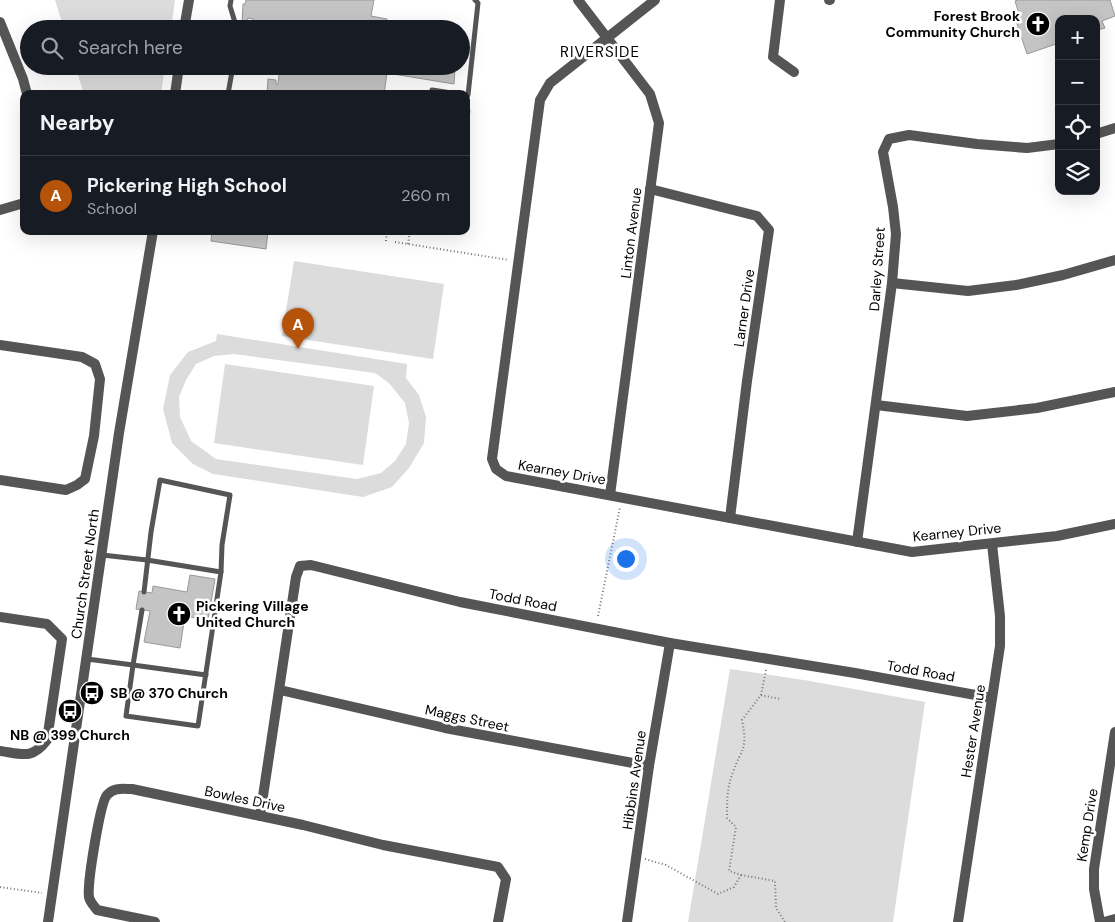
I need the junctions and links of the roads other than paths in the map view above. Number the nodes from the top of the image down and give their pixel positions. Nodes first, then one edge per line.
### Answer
1 (189, 0) edge
2 (231, 0) edge
3 (475, 0) edge
4 (578, 0) edge
5 (655, 0) edge
6 (780, 0) edge
7 (186, 20) edge
8 (234, 20) edge
9 (0, 22) edge
10 (608, 38) junction
11 (20, 72) edge
12 (794, 72) dead end
13 (21, 75) edge
14 (178, 75) edge
15 (231, 75) edge
16 (26, 90) edge
17 (176, 90) edge
18 (229, 90) edge
19 (469, 90) edge
20 (1115, 128) edge
21 (1100, 133) edge
22 (1055, 144) edge
23 (650, 189) junction
24 (20, 204) edge
25 (0, 210) edge
26 (152, 235) edge
27 (1115, 260) edge
28 (892, 282) junction
29 (0, 345) edge
30 (1115, 392) edge
31 (876, 405) junction
32 (0, 480) edge
33 (610, 495) junction
34 (730, 518) junction
35 (1115, 524) edge
36 (857, 542) junction
37 (992, 544) junction
38 (102, 555) junction
39 (147, 560) junction
40 (221, 572) junction
41 (144, 592) dead end
42 (142, 610) dead end
43 (0, 617) edge
44 (670, 643) junction
45 (87, 659) junction
46 (133, 665) junction
47 (206, 675) junction
48 (280, 690) junction
49 (992, 698) junction
50 (1115, 732) edge
51 (0, 751) edge
52 (649, 766) junction
53 (260, 816) junction
54 (1115, 919) edge
55 (48, 922) edge
56 (154, 922) edge
57 (498, 922) edge
58 (628, 922) edge
59 (958, 922) edge
60 (1100, 922) edge
61 (1104, 922) edge

1 - 7 street
2 - 8 lane
3 - 19 lane
4 - 10 street, Linton Avenue
5 - 10 street, Kearney Drive
6 - 12 street
9 - 11 street
10 - 23 street, Linton Avenue
10 - 33 street, Kearney Drive
13 - 16 street
14 - 17 street
15 - 18 lane
20 - 21 street
22 - 28 street, Darley Street
23 - 33 street, Linton Avenue
23 - 34 street, Larner Drive
24 - 25 street
26 - 38 street, Church Street North
27 - 28 street
28 - 31 street, Darley Street
29 - 32 street
30 - 31 street
31 - 36 street, Darley Street
33 - 34 street, Kearney Drive
34 - 36 street, Kearney Drive
35 - 37 street, Kearney Drive
36 - 37 street, Kearney Drive
37 - 49 street, Hester Avenue
38 - 39 lane
38 - 45 street, Church Street North
39 - 40 lane
39 - 40 lane
39 - 41 lane
40 - 47 lane
42 - 46 lane
43 - 51 street
44 - 48 street, Todd Road
44 - 49 street, Todd Road
44 - 52 street, Hibbins Avenue
45 - 46 lane
45 - 55 street, Church Street North
46 - 47 lane
46 - 47 lane
48 - 52 street, Maggs Street
48 - 53 street, Todd Road
49 - 59 street, Hester Avenue
50 - 60 street, Kemp Drive
52 - 58 street, Hibbins Avenue
53 - 56 street, Bowles Drive
53 - 57 street, Bowles Drive
54 - 61 street

